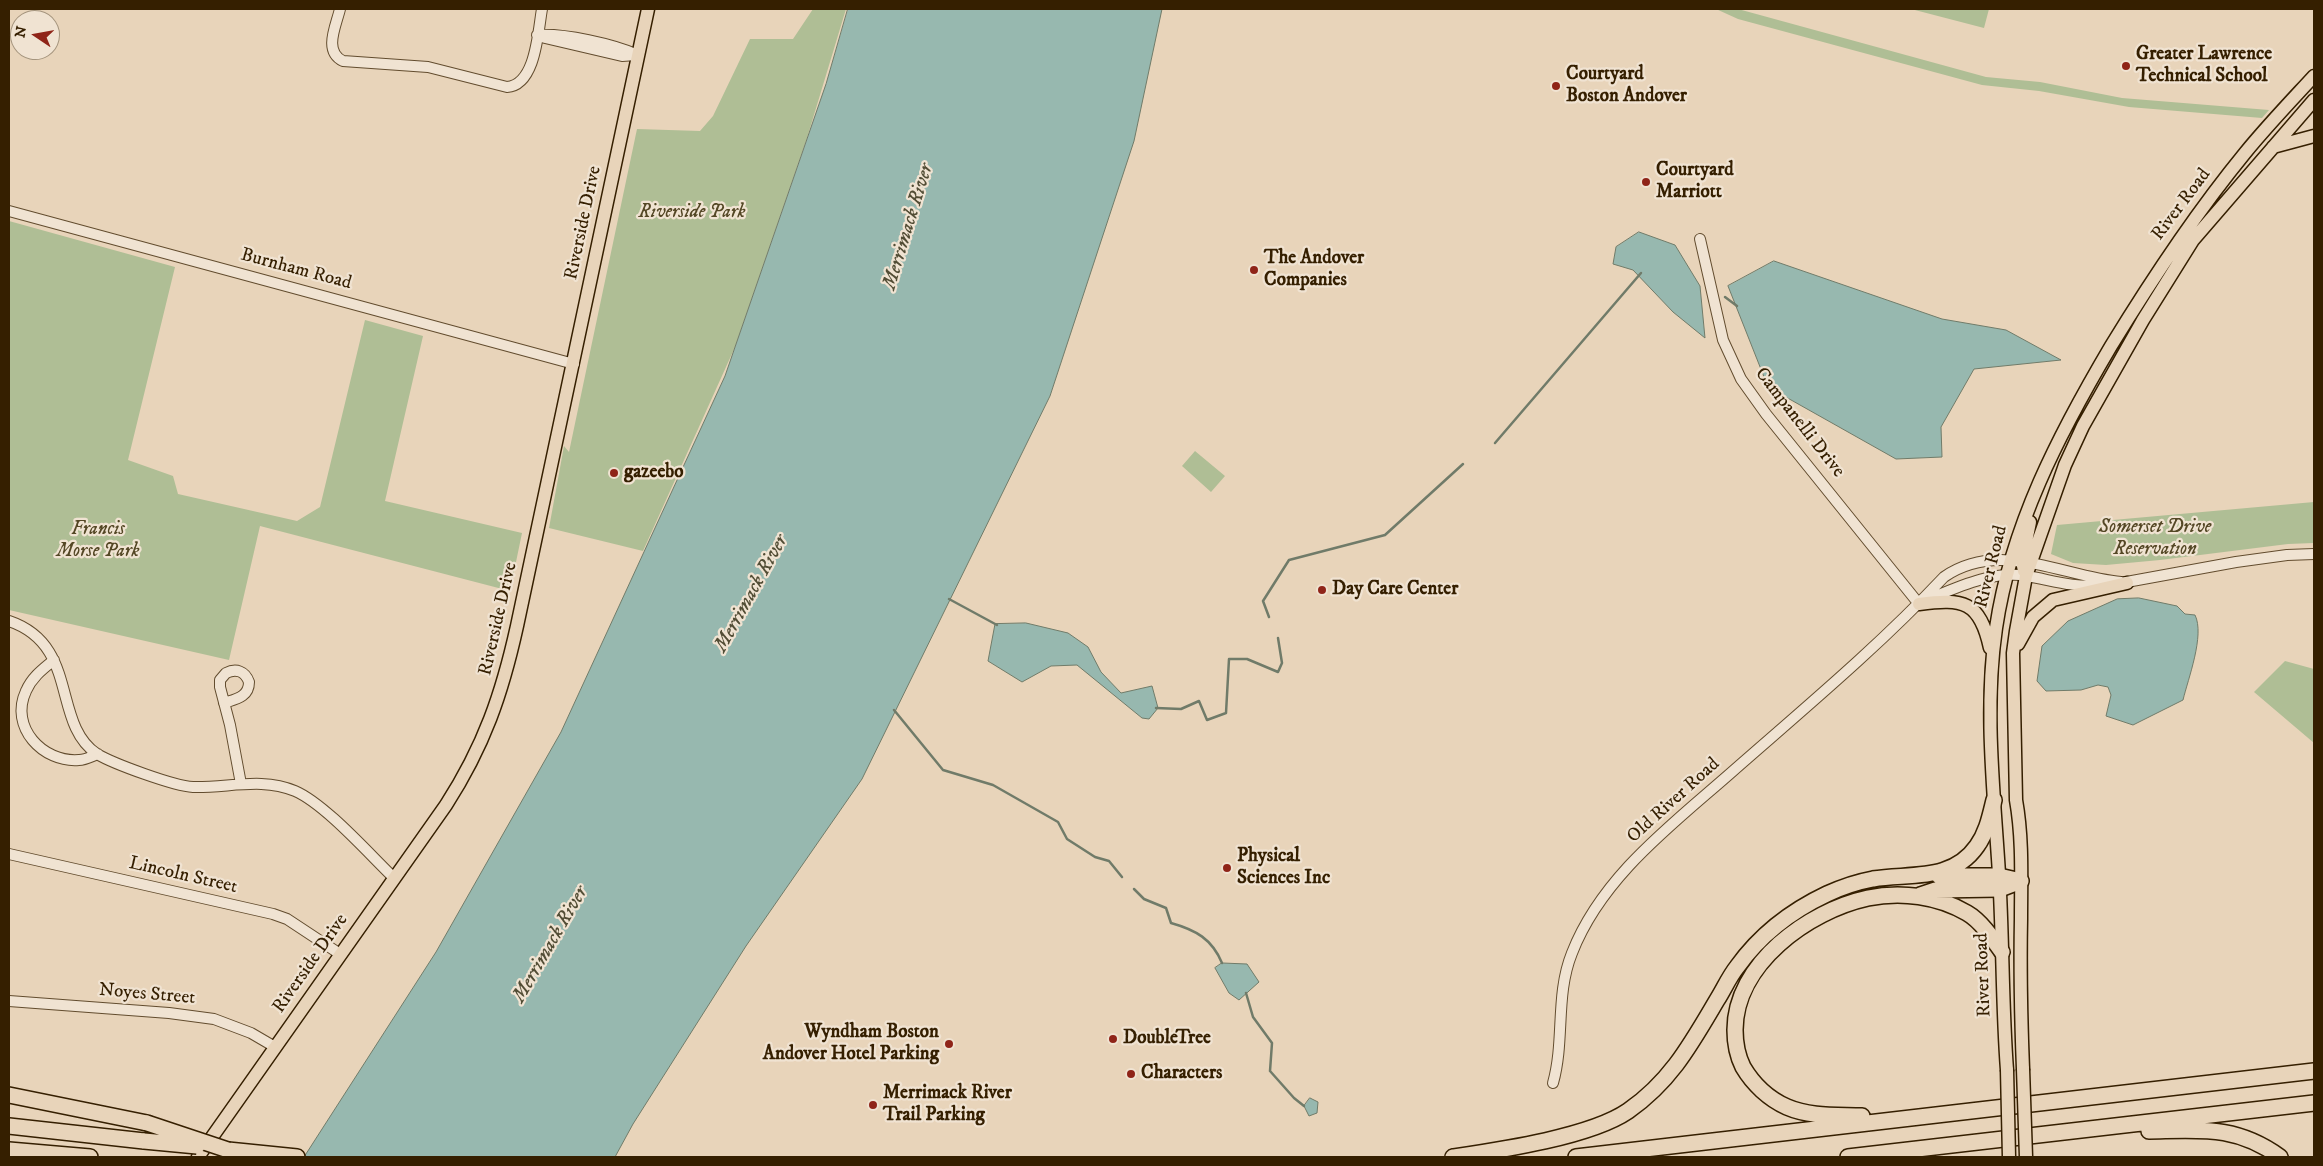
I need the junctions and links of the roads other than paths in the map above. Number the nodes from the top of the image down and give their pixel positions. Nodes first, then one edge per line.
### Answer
1 (340, 9) edge
2 (542, 9) edge
3 (648, 9) edge
4 (537, 35) junction
5 (638, 55) junction
6 (2314, 76) edge
7 (2314, 100) edge
8 (2314, 136) edge
9 (2274, 146) junction
10 (9, 211) edge
11 (1700, 239) dead end
12 (574, 364) junction
13 (2314, 554) edge
14 (2021, 561) junction
15 (2006, 574) junction
16 (2026, 576) junction
17 (2127, 583) junction
18 (1919, 604) junction
19 (9, 621) edge
20 (2013, 653) junction
21 (1992, 657) junction
22 (54, 660) junction
23 (224, 703) dead end
24 (98, 754) junction
25 (241, 784) junction
26 (1994, 800) junction
27 (9, 854) edge
28 (1925, 876) junction
29 (394, 878) junction
30 (2021, 881) junction
31 (1999, 882) junction
32 (1920, 895) junction
33 (2002, 952) junction
34 (340, 954) junction
35 (9, 1001) edge
36 (275, 1048) junction
37 (2314, 1071) edge
38 (1553, 1083) dead end
39 (9, 1095) edge
40 (2314, 1103) edge
41 (1906, 1118) junction
42 (9, 1126) edge
43 (2070, 1131) junction
44 (9, 1150) edge
45 (228, 1150) junction
46 (90, 1157) edge
47 (198, 1157) edge
48 (297, 1157) edge
49 (1453, 1157) edge
50 (1576, 1157) edge
51 (1848, 1157) edge
52 (2009, 1157) edge
53 (2026, 1157) edge
54 (2280, 1157) edge

1 - 4 street
2 - 4 street
3 - 5 main road, Riverside Drive
4 - 5 street
5 - 12 main road, Riverside Drive
6 - 14 main road, River Road
7 - 9 main road, River Road
8 - 9 main road
9 - 14 main road, River Road
10 - 12 street, Burnham Road
11 - 18 street, Campanelli Drive
12 - 29 main road, Riverside Drive
13 - 17 street
14 - 15 main road, River Road
14 - 16 main road, River Road
14 - 17 street, Old River Road
14 - 18 street, Old River Road
15 - 16 street
15 - 18 street, Old River Road
15 - 21 main road, River Road
16 - 17 street
16 - 20 main road, River Road
17 - 20 main road
18 - 21 main road
18 - 38 street, Old River Road
19 - 22 street
20 - 30 main road, River Road
21 - 26 main road, River Road
22 - 24 street
22 - 24 street
23 - 25 street
24 - 25 street
25 - 29 street
26 - 28 highway
26 - 31 main road, River Road
27 - 34 street, Lincoln Street
28 - 31 highway
28 - 49 highway
29 - 34 main road, Riverside Drive
30 - 31 highway
30 - 53 main road, River Road, bridge
31 - 32 highway
31 - 33 main road, River Road
32 - 33 highway
32 - 41 highway
33 - 52 main road, River Road, bridge
34 - 36 main road, Riverside Drive
35 - 36 street, Noyes Street
36 - 47 main road, Riverside Drive
37 - 41 highway
39 - 45 highway, bridge
40 - 43 highway
41 - 50 highway
42 - 45 highway, bridge
43 - 51 highway
43 - 54 highway
44 - 46 highway
45 - 48 highway

